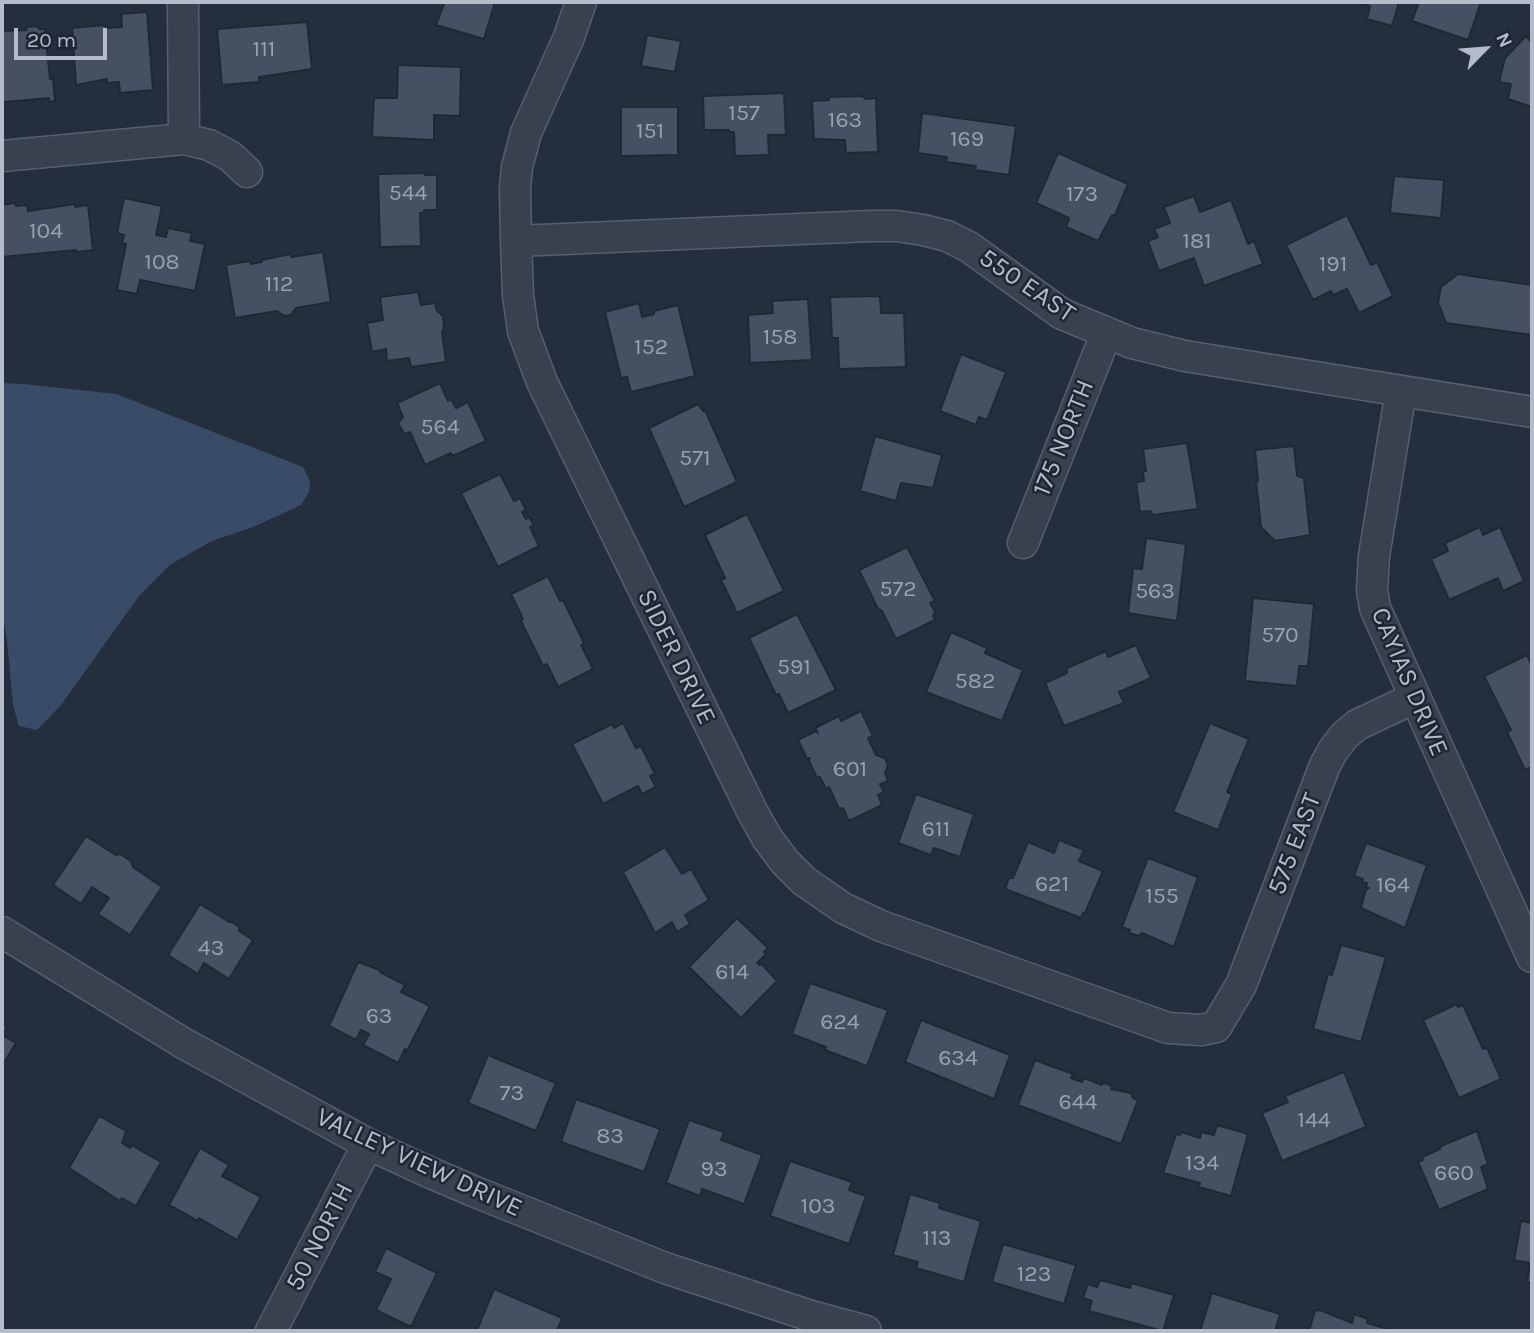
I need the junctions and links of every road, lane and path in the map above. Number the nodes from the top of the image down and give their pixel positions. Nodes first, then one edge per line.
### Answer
1 (183, 2) edge
2 (581, 2) edge
3 (184, 139) junction
4 (2, 156) edge
5 (247, 172) dead end
6 (516, 241) junction
7 (1106, 334) junction
8 (1401, 391) junction
9 (1532, 412) edge
10 (1023, 543) dead end
11 (1414, 698) junction
12 (2, 932) edge
13 (1532, 957) edge
14 (1216, 1027) joint
15 (368, 1144) junction
16 (271, 1331) edge
17 (866, 1331) edge

1 - 3 street
2 - 6 street, SIDER DRIVE
3 - 4 street
3 - 5 street
6 - 7 street, 550 EAST
6 - 14 street, SIDER DRIVE
7 - 8 street, 550 EAST
7 - 10 street, 175 NORTH
8 - 9 street, 550 EAST
8 - 11 street, CAYIAS DRIVE
11 - 13 street, CAYIAS DRIVE
11 - 14 street, 575 EAST
12 - 15 street, VALLEY VIEW DRIVE
15 - 16 street, 50 NORTH
15 - 17 street, VALLEY VIEW DRIVE

